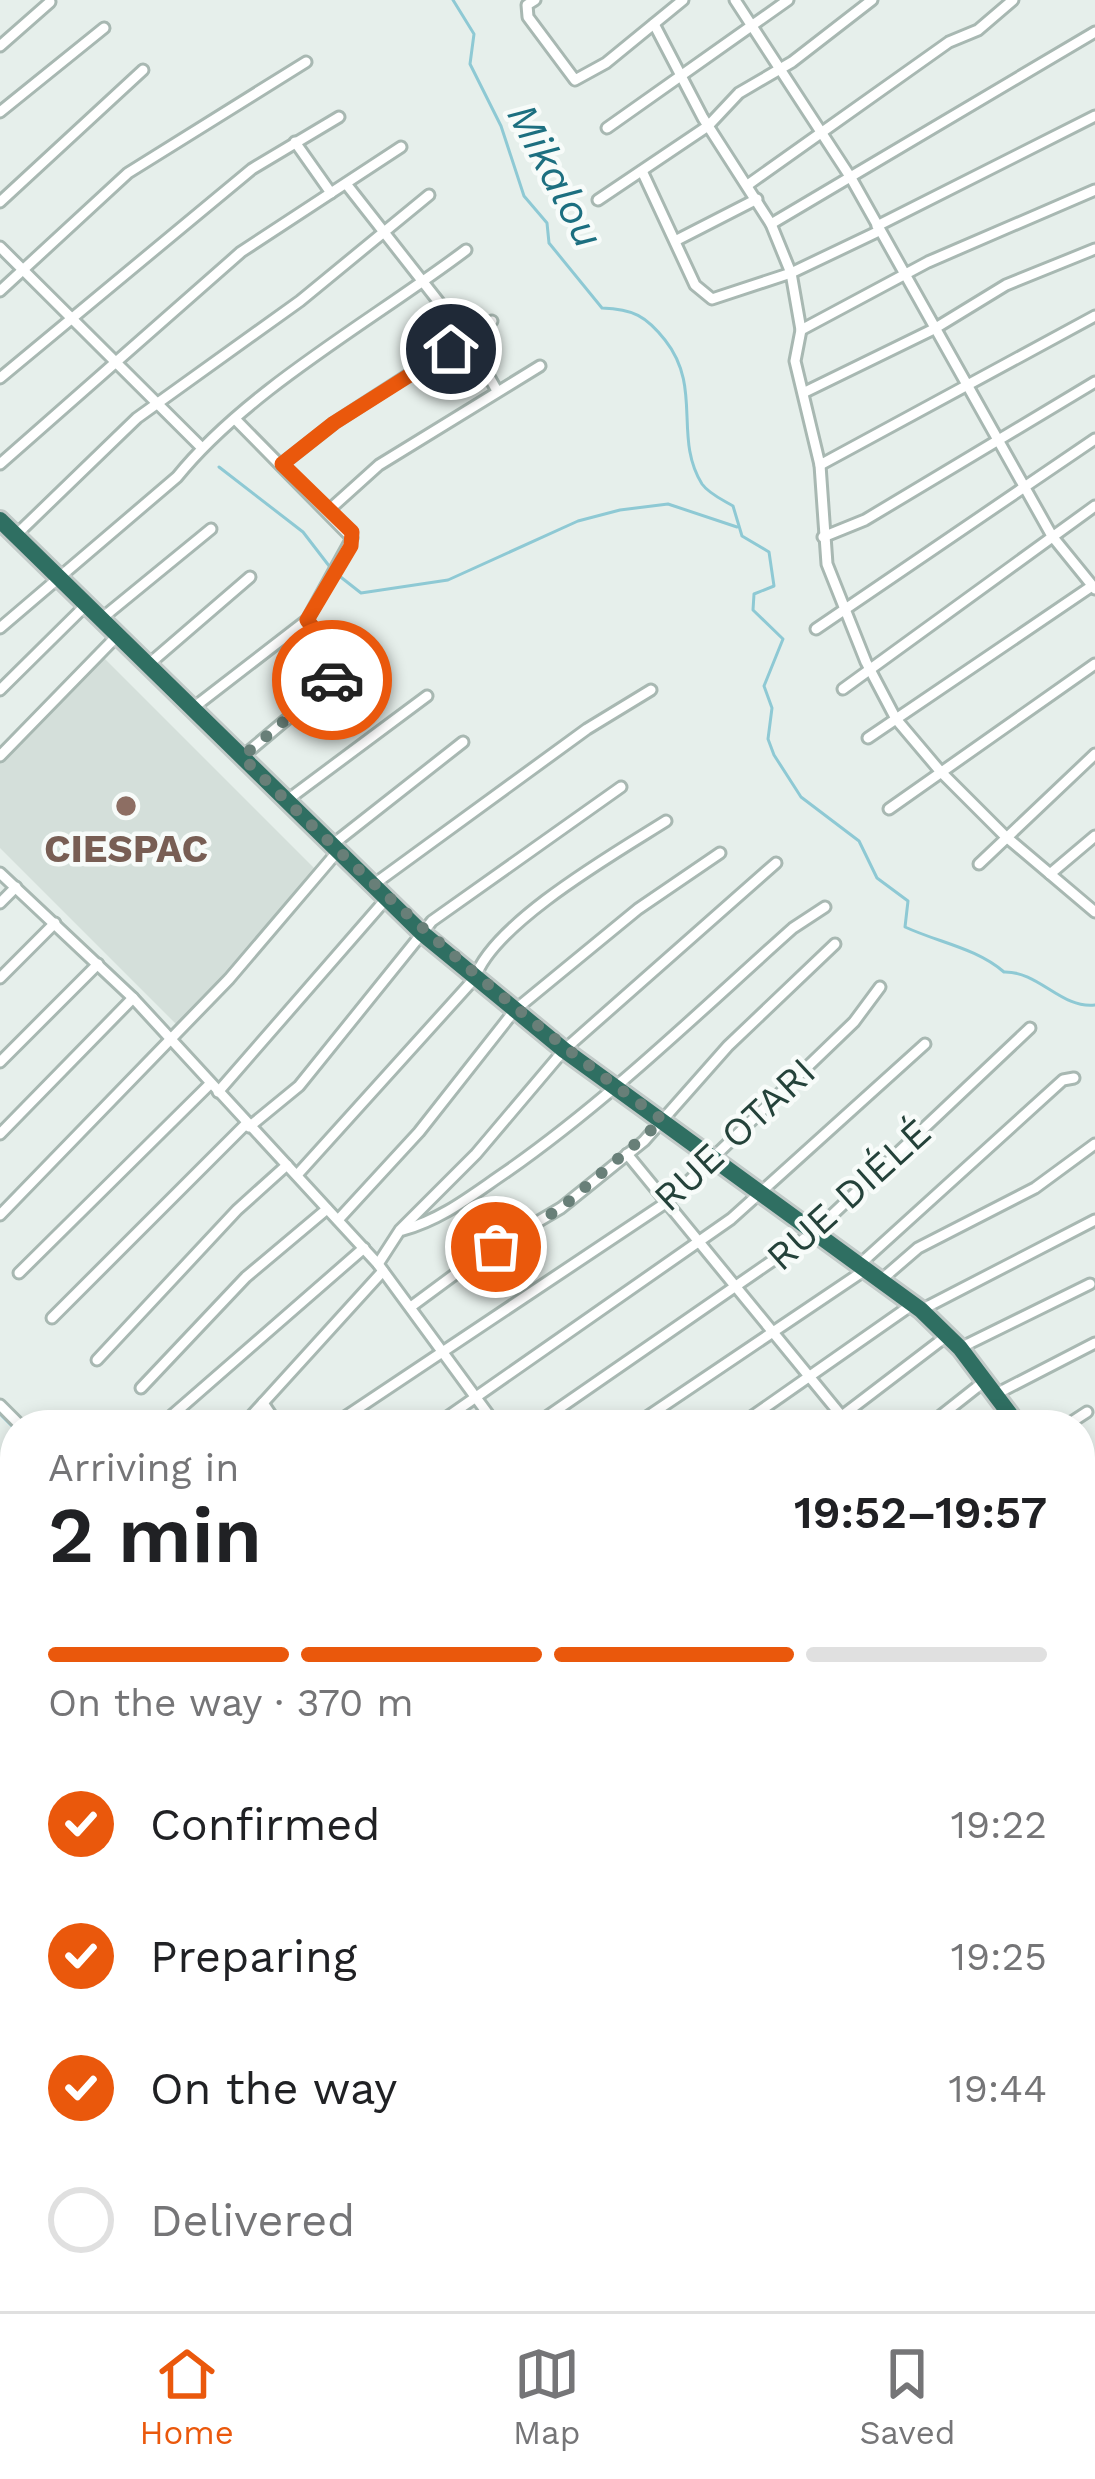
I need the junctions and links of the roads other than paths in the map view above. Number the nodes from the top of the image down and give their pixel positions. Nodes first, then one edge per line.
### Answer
1 (535, 0) edge
2 (683, 0) edge
3 (735, 0) edge
4 (788, 0) edge
5 (872, 0) edge
6 (1013, 0) edge
7 (50, 2) edge
8 (654, 24) junction
9 (753, 26) junction
10 (104, 28) dead end
11 (1095, 32) edge
12 (0, 46) edge
13 (306, 62) dead end
14 (779, 69) junction
15 (143, 70) dead end
16 (681, 74) junction
17 (0, 112) edge
18 (1095, 116) edge
19 (339, 117) dead end
20 (708, 126) junction
21 (607, 128) dead end
22 (823, 133) junction
23 (295, 142) junction
24 (401, 147) dead end
25 (642, 171) junction
26 (851, 178) junction
27 (749, 184) junction
28 (347, 185) junction
29 (1095, 190) edge
30 (332, 193) junction
31 (429, 195) dead end
32 (757, 199) junction
33 (598, 200) dead end
34 (0, 202) edge
35 (771, 224) junction
36 (878, 229) junction
37 (382, 232) junction
38 (676, 240) junction
39 (0, 247) edge
40 (1095, 249) edge
41 (466, 250) dead end
42 (22, 271) junction
43 (791, 273) junction
44 (903, 277) junction
45 (425, 281) junction
46 (0, 291) edge
47 (1095, 316) edge
48 (68, 320) junction
49 (492, 321) dead end
50 (934, 329) junction
51 (801, 330) junction
52 (467, 338) junction
53 (112, 361) junction
54 (540, 366) dead end
55 (0, 378) edge
56 (1095, 382) edge
57 (966, 388) junction
58 (496, 389) junction
59 (805, 392) junction
60 (155, 404) junction
61 (236, 420) junction
62 (995, 439) junction
63 (1095, 439) edge
64 (201, 447) junction
65 (0, 464) edge
66 (282, 464) junction
67 (820, 465) junction
68 (1025, 490) junction
69 (1095, 506) edge
70 (329, 510) junction
71 (0, 520) edge
72 (211, 529) dead end
73 (16, 535) junction
74 (1052, 536) junction
75 (823, 537) junction
76 (250, 577) dead end
77 (61, 578) junction
78 (1094, 586) edge
79 (87, 604) junction
80 (845, 611) junction
81 (101, 619) junction
82 (307, 620) junction
83 (0, 628) edge
84 (816, 629) dead end
85 (118, 635) junction
86 (148, 664) junction
87 (1095, 664) edge
88 (870, 670) junction
89 (842, 688) dead end
90 (0, 690) edge
91 (651, 690) dead end
92 (427, 696) dead end
93 (194, 708) junction
94 (896, 719) junction
95 (868, 738) dead end
96 (463, 742) dead end
97 (1095, 754) edge
98 (0, 756) edge
99 (242, 757) junction
100 (940, 771) junction
101 (621, 787) dead end
102 (286, 801) junction
103 (889, 809) dead end
104 (666, 821) dead end
105 (1095, 836) edge
106 (1007, 838) junction
107 (335, 848) junction
108 (720, 853) dead end
109 (776, 862) dead end
110 (980, 864) dead end
111 (0, 873) edge
112 (1050, 874) junction
113 (373, 885) junction
114 (16, 887) junction
115 (387, 898) junction
116 (0, 903) edge
117 (825, 907) dead end
118 (1095, 912) edge
119 (56, 923) junction
120 (422, 933) junction
121 (835, 944) dead end
122 (98, 964) junction
123 (0, 978) edge
124 (476, 978) junction
125 (880, 986) dead end
126 (133, 998) junction
127 (515, 1010) junction
128 (1030, 1028) dead end
129 (170, 1041) junction
130 (925, 1044) dead end
131 (564, 1050) junction
132 (0, 1062) edge
133 (1075, 1078) dead end
134 (616, 1087) junction
135 (214, 1088) junction
136 (663, 1120) junction
137 (248, 1126) junction
138 (0, 1133) edge
139 (1095, 1144) edge
140 (627, 1154) junction
141 (713, 1160) junction
142 (287, 1165) junction
143 (297, 1175) junction
144 (761, 1192) junction
145 (667, 1202) junction
146 (328, 1209) junction
147 (0, 1215) edge
148 (338, 1220) junction
149 (1095, 1220) edge
150 (400, 1231) junction
151 (814, 1232) junction
152 (701, 1240) junction
153 (364, 1248) junction
154 (381, 1267) junction
155 (868, 1271) junction
156 (20, 1274) dead end
157 (1090, 1284) dead end
158 (738, 1288) junction
159 (412, 1306) junction
160 (917, 1307) junction
161 (52, 1318) dead end
162 (774, 1332) junction
163 (954, 1341) junction
164 (1095, 1342) edge
165 (444, 1348) junction
166 (97, 1360) dead end
167 (811, 1376) junction
168 (991, 1387) junction
169 (140, 1388) dead end
170 (478, 1399) junction
171 (262, 1403) junction
172 (178, 1410) edge
173 (256, 1410) edge
174 (267, 1410) edge
175 (355, 1410) edge
176 (460, 1410) edge
177 (486, 1410) edge
178 (557, 1410) edge
179 (657, 1410) edge
180 (762, 1410) edge
181 (838, 1410) edge
182 (860, 1410) edge
183 (953, 1410) edge
184 (1007, 1410) edge

1 - 8 street
2 - 8 street
3 - 9 street
4 - 9 street
5 - 14 street
6 - 22 street
7 - 12 street
8 - 16 street
9 - 14 street
9 - 16 street
10 - 17 street
11 - 26 street
13 - 42 street
14 - 20 street
14 - 22 street
15 - 34 street
16 - 20 street
16 - 21 street
18 - 36 street
19 - 23 street
20 - 25 street
20 - 27 street
22 - 26 street
22 - 27 street
23 - 30 street
23 - 48 street
24 - 28 street
25 - 33 street
25 - 38 street
26 - 35 street
26 - 36 street
27 - 32 street
28 - 30 street
28 - 37 street
29 - 44 street
30 - 53 street
31 - 37 street
32 - 35 street
32 - 38 street
35 - 43 street
36 - 43 street
36 - 44 street
37 - 45 street
37 - 60 street
38 - 43 street
39 - 42 street
40 - 50 street
41 - 45 street
42 - 46 street
42 - 48 street
43 - 51 street
44 - 50 street
44 - 51 street
45 - 52 street
45 - 61 street
47 - 57 street
48 - 53 street
48 - 55 street
49 - 52 street
50 - 57 street
50 - 59 street
51 - 59 street
52 - 58 street
52 - 66 street
53 - 60 street
53 - 65 street
54 - 58 street
56 - 62 street
57 - 62 street
57 - 67 street
58 - 70 street
59 - 67 street
60 - 64 street
60 - 73 street
61 - 64 street
61 - 66 street
62 - 68 street
62 - 75 street
63 - 68 street
64 - 77 street
66 - 70 street
67 - 75 street
68 - 74 street
68 - 80 street
69 - 74 street
70 - 82 street
71 - 73 highway
72 - 81 street
73 - 77 highway
74 - 78 street
74 - 88 street
75 - 80 street
76 - 86 street
77 - 79 highway
77 - 83 street
78 - 94 street
79 - 81 highway
79 - 90 street
80 - 84 street
80 - 88 street
81 - 85 highway
82 - 93 street
82 - 99 street
85 - 86 highway
85 - 98 street
86 - 93 highway
87 - 100 street
88 - 89 street
88 - 94 street
91 - 113 street
92 - 102 street
93 - 99 highway
94 - 95 street
94 - 100 street
96 - 107 street
97 - 106 street
99 - 102 highway
100 - 103 street
100 - 106 street
101 - 120 street
102 - 107 highway
104 - 124 street
105 - 112 street
106 - 110 street
106 - 112 street
107 - 113 highway
107 - 129 street
108 - 127 street
109 - 131 street
111 - 114 street
112 - 118 street
113 - 115 highway
114 - 116 street
114 - 119 street
115 - 120 highway
115 - 135 street
117 - 134 street
119 - 122 street
119 - 123 street
120 - 124 highway
120 - 137 street
121 - 136 street
122 - 126 street
122 - 132 street
124 - 127 highway
124 - 143 street
125 - 141 street, RUE OTARI
126 - 129 street
126 - 138 street
127 - 131 highway
127 - 148 street
128 - 151 street, RUE DIÉLÉ
129 - 135 street
129 - 147 street
130 - 144 street
131 - 134 highway
131 - 150 street
133 - 155 street
134 - 136 highway
134 - 150 street
135 - 137 street
135 - 156 street
136 - 140 street
136 - 141 highway
137 - 142 street
137 - 161 street
139 - 155 street
140 - 145 street
140 - 159 street
141 - 144 highway
141 - 145 street, RUE OTARI
142 - 143 street
142 - 166 street
143 - 146 street
144 - 151 highway
144 - 152 street
145 - 152 street
145 - 165 street, RUE OTARI
146 - 148 street
146 - 169 street
148 - 153 street
149 - 160 street
150 - 154 street
151 - 155 highway
151 - 158 street, RUE DIÉLÉ
152 - 158 street
152 - 170 street
153 - 154 street
153 - 172 street
154 - 159 street
154 - 171 street
155 - 160 highway
155 - 162 street
157 - 163 street
158 - 162 street
158 - 178 street, RUE DIÉLÉ
159 - 165 street
160 - 163 highway
160 - 167 street
162 - 167 street
162 - 179 street
163 - 168 highway
163 - 182 street
164 - 168 street
165 - 170 street
165 - 175 street, RUE OTARI
167 - 180 street
167 - 181 street
168 - 183 street
168 - 184 highway
170 - 176 street
170 - 177 street
171 - 173 street
171 - 174 street

